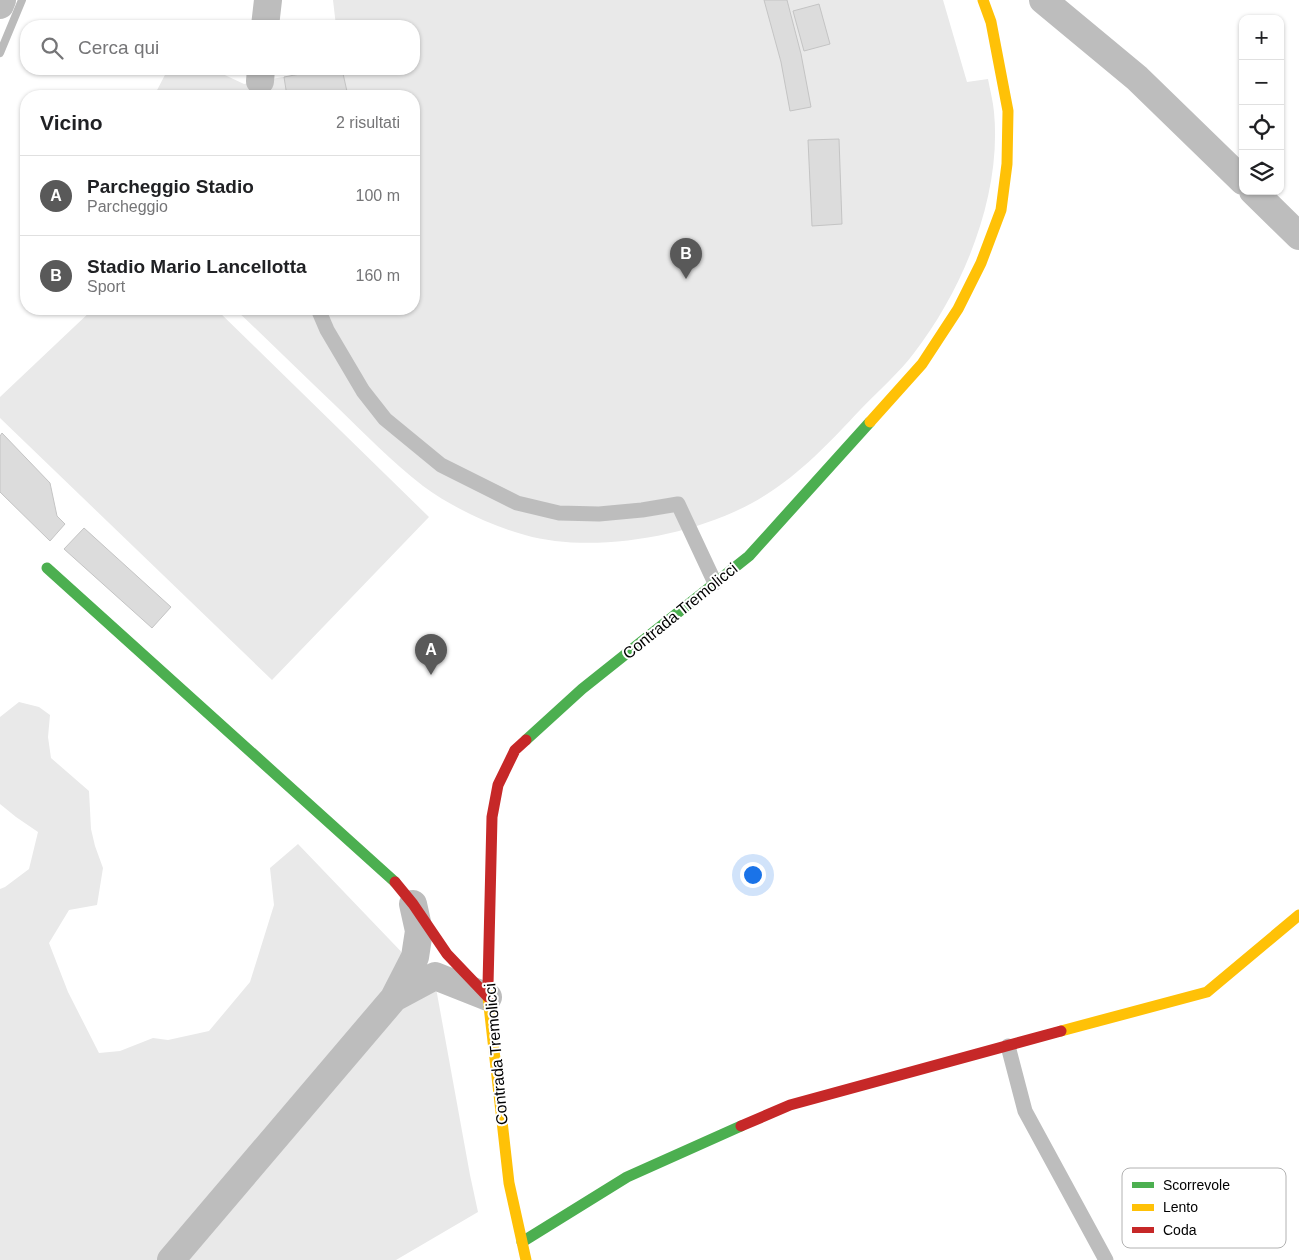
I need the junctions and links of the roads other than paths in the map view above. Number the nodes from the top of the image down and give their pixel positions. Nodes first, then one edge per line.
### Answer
1 (2, 0) edge
2 (268, 0) edge
3 (983, 0) edge
4 (1043, 0) edge
5 (0, 5) edge
6 (266, 20) edge
7 (1239, 177) edge
8 (1257, 195) edge
9 (1299, 236) edge
10 (321, 315) edge
11 (47, 568) dead end
12 (715, 583) junction
13 (413, 904) junction
14 (1299, 914) edge
15 (416, 957) junction
16 (442, 959) junction
17 (488, 997) junction
18 (394, 998) junction
19 (1008, 1046) junction
20 (522, 1242) junction
21 (171, 1260) edge
22 (526, 1260) edge
23 (1106, 1260) edge

1 - 5 street
2 - 6 street
3 - 12 street, Contrada Tremolicci
4 - 7 street
8 - 9 street
10 - 12 lane
11 - 13 street
12 - 17 street, Contrada Tremolicci
13 - 15 street
13 - 16 street
14 - 19 street
15 - 16 street
15 - 18 street
16 - 17 street
16 - 18 street
17 - 20 street, Contrada Tremolicci
18 - 21 street
19 - 20 street
19 - 23 lane
20 - 22 street, Contrada Tremolicci

